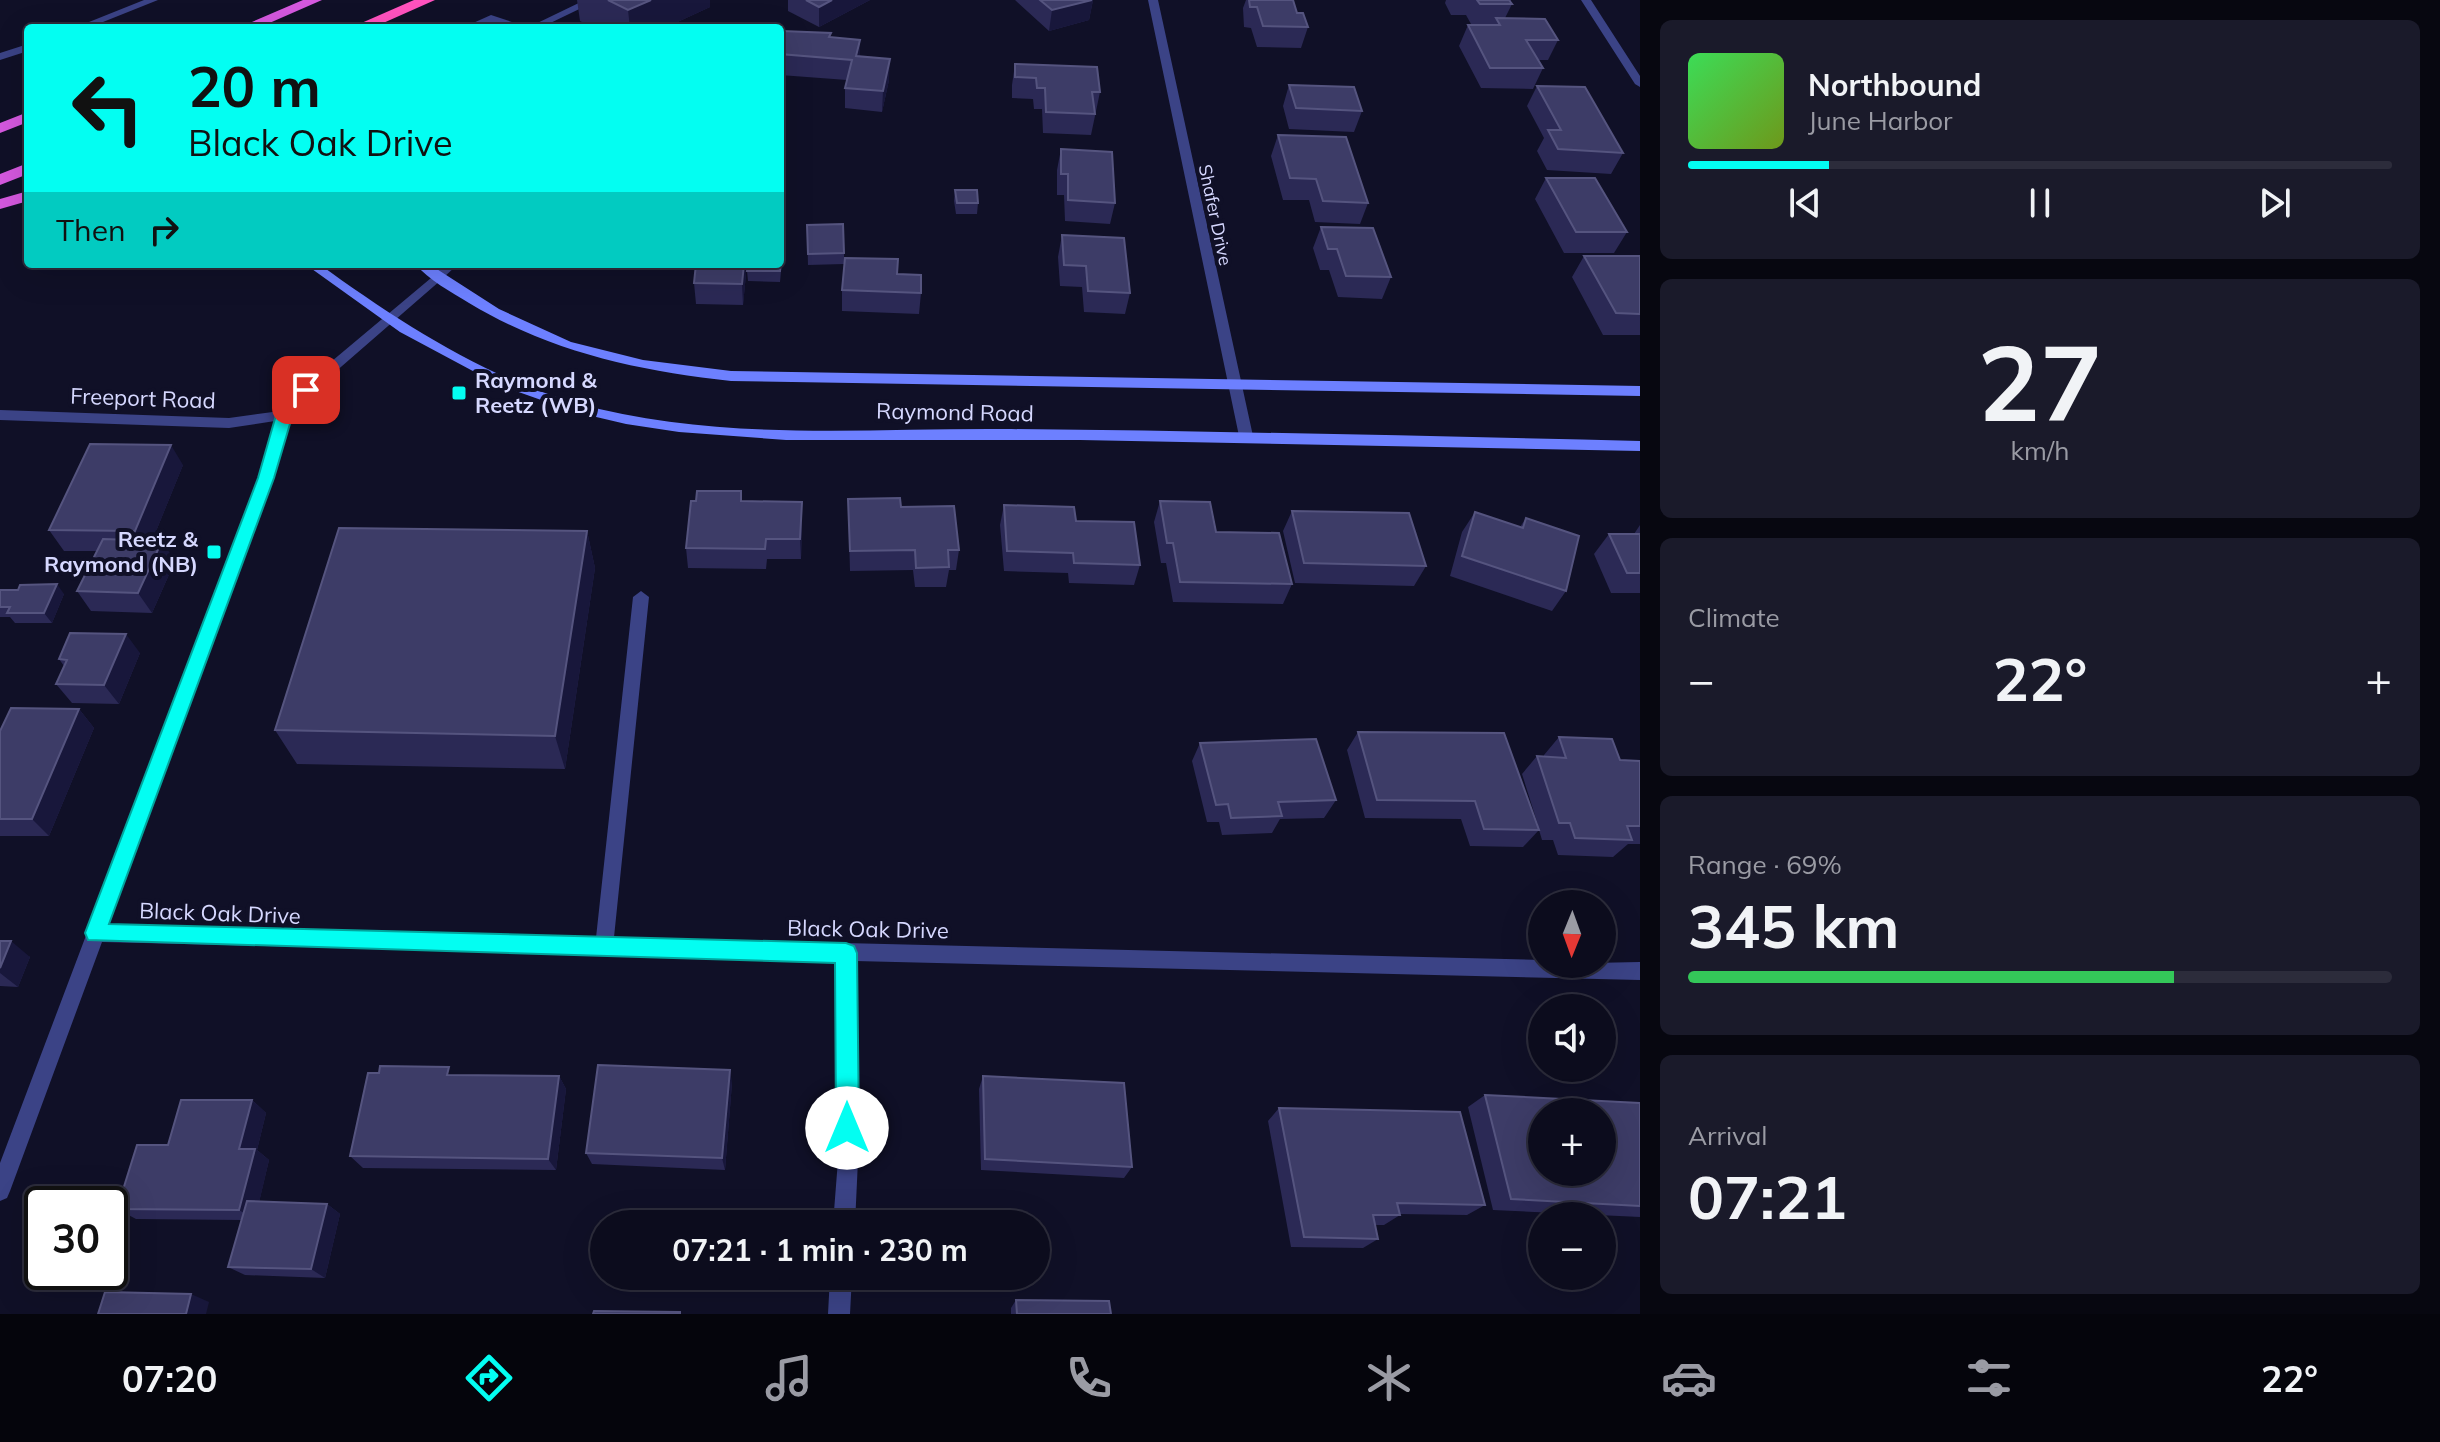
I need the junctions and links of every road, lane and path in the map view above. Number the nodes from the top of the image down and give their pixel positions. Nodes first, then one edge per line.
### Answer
1 (153, 0) edge
2 (315, 0) edge
3 (427, 0) edge
4 (593, 0) edge
5 (1153, 0) edge
6 (1586, 0) edge
7 (90, 24) edge
8 (255, 24) edge
9 (368, 24) edge
10 (477, 24) edge
11 (508, 24) edge
12 (541, 24) edge
13 (24, 48) edge
14 (0, 57) edge
15 (1640, 84) edge
16 (24, 119) edge
17 (0, 128) edge
18 (24, 170) edge
19 (0, 180) edge
20 (24, 197) edge
21 (0, 204) edge
22 (316, 268) edge
23 (426, 268) edge
24 (447, 268) edge
25 (437, 277) junction
26 (386, 320) junction
27 (1234, 382) junction
28 (1640, 391) edge
29 (0, 415) edge
30 (284, 415) junction
31 (1246, 436) junction
32 (1640, 446) edge
33 (641, 597) dead end
34 (95, 933) junction
35 (604, 947) junction
36 (846, 953) junction
37 (1640, 971) edge
38 (0, 1191) edge
39 (845, 1210) edge
40 (840, 1290) edge
41 (839, 1314) edge

1 - 7 street
2 - 8 highway
3 - 9 highway
4 - 12 street
5 - 27 street, Shafer Drive
6 - 15 street
10 - 11 street
13 - 14 street
16 - 17 highway
18 - 19 highway
20 - 21 highway
22 - 26 main road, Raymond Road
23 - 25 main road, Raymond Road
24 - 25 street
25 - 26 street
25 - 27 main road, Raymond Road
26 - 30 street
26 - 31 main road, Raymond Road
27 - 28 main road, Raymond Road
27 - 31 street, Shafer Drive
29 - 30 street, Freeport Road
30 - 34 street
31 - 32 main road, Raymond Road
33 - 35 street
34 - 35 street, Black Oak Drive
34 - 38 street
35 - 36 street, Black Oak Drive
36 - 37 street, Black Oak Drive
36 - 39 street
40 - 41 street

